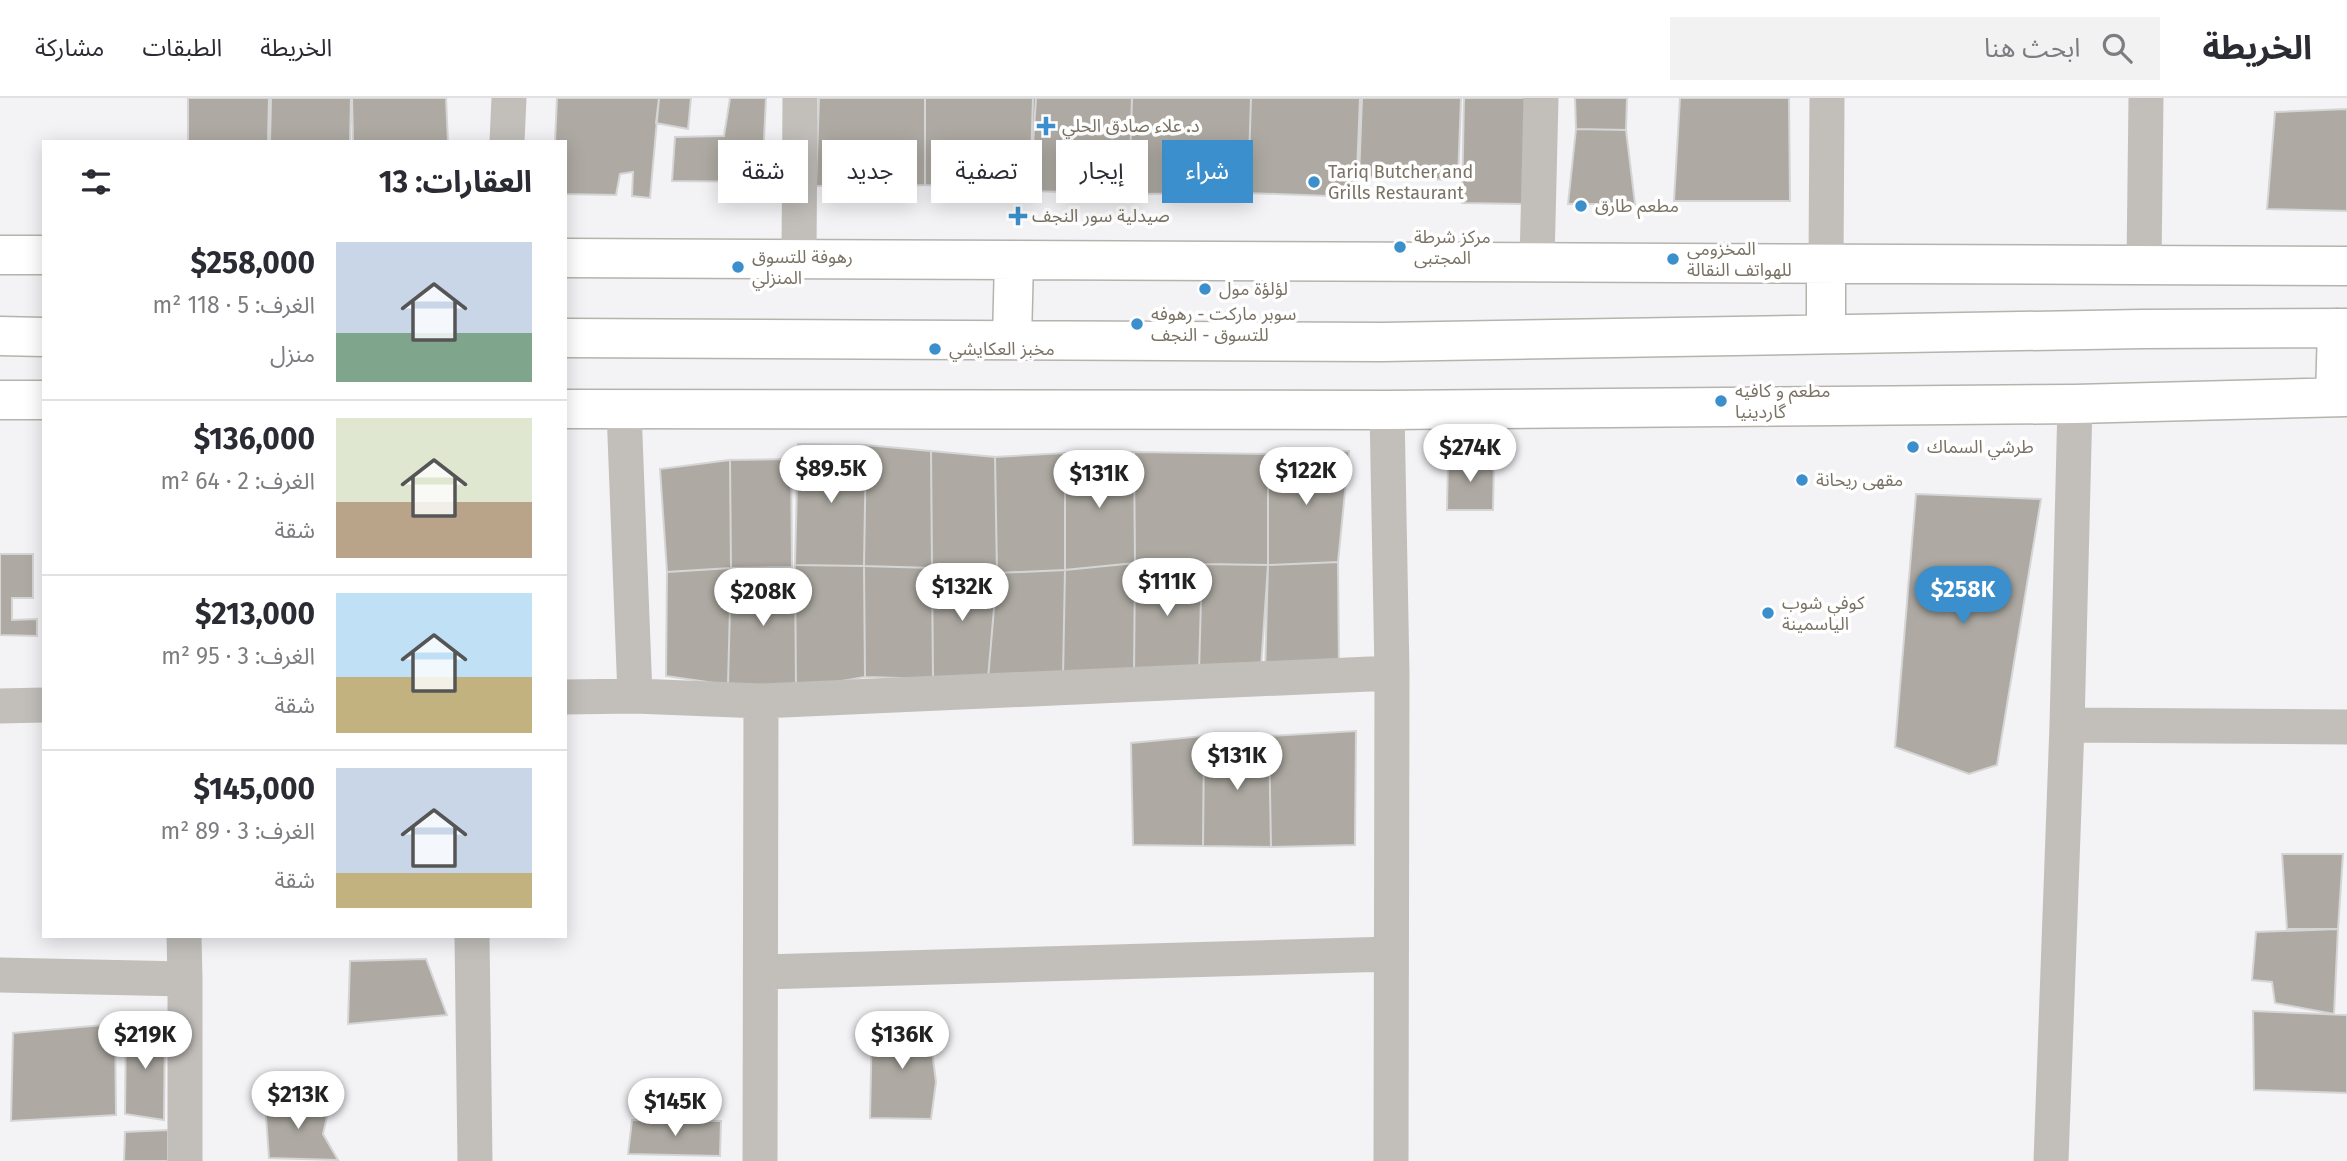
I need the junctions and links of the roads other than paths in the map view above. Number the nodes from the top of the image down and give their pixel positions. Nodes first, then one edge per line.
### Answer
1 (509, 98) edge
2 (800, 98) edge
3 (1541, 98) edge
4 (1827, 98) edge
5 (2146, 98) edge
6 (507, 140) edge
7 (0, 255) edge
8 (42, 255) edge
9 (567, 258) edge
10 (799, 259) junction
11 (1014, 260) junction
12 (1537, 262) junction
13 (1826, 264) junction
14 (2144, 265) junction
15 (2347, 266) edge
16 (2342, 328) edge
17 (1826, 334) junction
18 (0, 336) edge
19 (42, 337) edge
20 (567, 338) edge
21 (1012, 339) junction
22 (2341, 397) edge
23 (0, 400) edge
24 (42, 400) edge
25 (2075, 404) junction
26 (567, 409) edge
27 (624, 410) junction
28 (1387, 410) junction
29 (1392, 673) junction
30 (635, 696) junction
31 (567, 697) edge
32 (761, 701) junction
33 (42, 705) edge
34 (0, 706) edge
35 (2067, 725) junction
36 (2347, 727) edge
37 (184, 938) edge
38 (472, 938) edge
39 (1391, 954) junction
40 (762, 972) junction
41 (0, 975) edge
42 (185, 979) junction
43 (185, 1161) edge
44 (475, 1161) edge
45 (760, 1161) edge
46 (1391, 1161) edge
47 (2051, 1161) edge

1 - 6 street
2 - 10 street
3 - 12 street
4 - 13 street
5 - 14 street
7 - 8 main road
9 - 10 main road
10 - 11 main road
11 - 12 main road
11 - 21 main road
12 - 13 main road
13 - 14 main road
13 - 17 main road
14 - 15 main road
16 - 17 main road
16 - 22 main road
17 - 21 main road
18 - 19 main road
20 - 21 main road
22 - 25 main road
23 - 24 main road
25 - 28 main road
25 - 35 street
26 - 27 main road
27 - 28 main road
27 - 30 street
28 - 29 street
29 - 32 street
29 - 39 street
30 - 31 street
30 - 32 street
32 - 40 street
33 - 34 street
35 - 36 street
35 - 47 street
37 - 42 street
38 - 44 street
39 - 40 street
39 - 46 street
40 - 45 street
41 - 42 street
42 - 43 street

